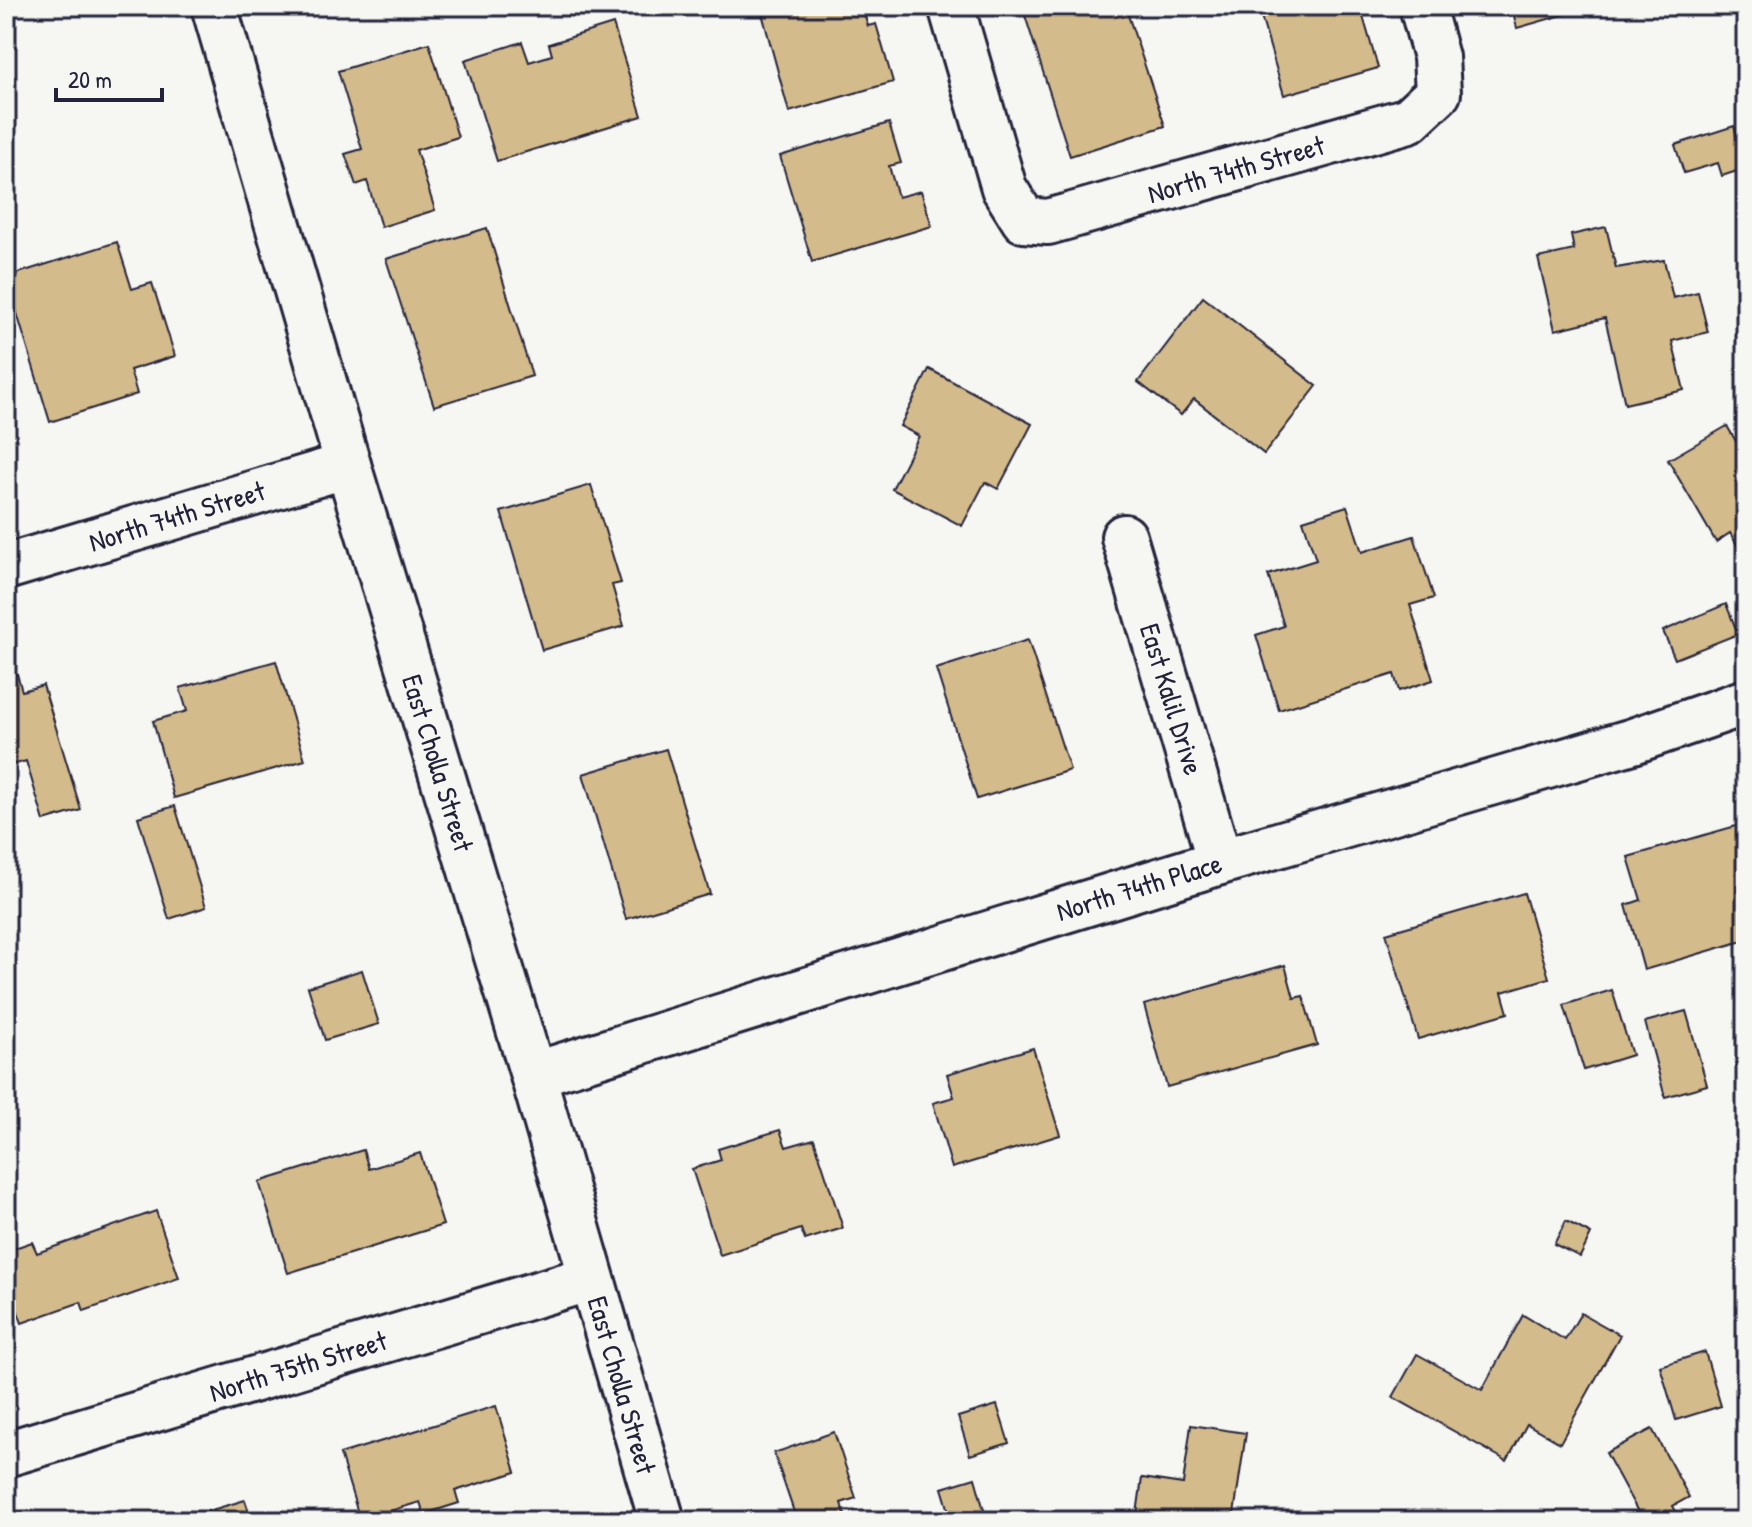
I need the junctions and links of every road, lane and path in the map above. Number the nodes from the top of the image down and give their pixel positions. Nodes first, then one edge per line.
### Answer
1 (951, 6) edge
2 (1422, 6) edge
3 (221, 8) edge
4 (348, 465) junction
5 (1124, 537) dead end
6 (6, 567) edge
7 (1746, 702) edge
8 (1220, 862) junction
9 (533, 1075) junction
10 (591, 1278) junction
11 (6, 1454) edge
12 (662, 1521) edge

1 - 2 street, North 74th Street
3 - 4 street, East Cholla Street
4 - 6 street, North 74th Street
4 - 9 street, East Cholla Street
5 - 8 street, East Kalil Drive
7 - 8 street, North 74th Place
8 - 9 street, North 74th Place
9 - 10 street, East Cholla Street
10 - 11 street, North 75th Street
10 - 12 street, East Cholla Street

